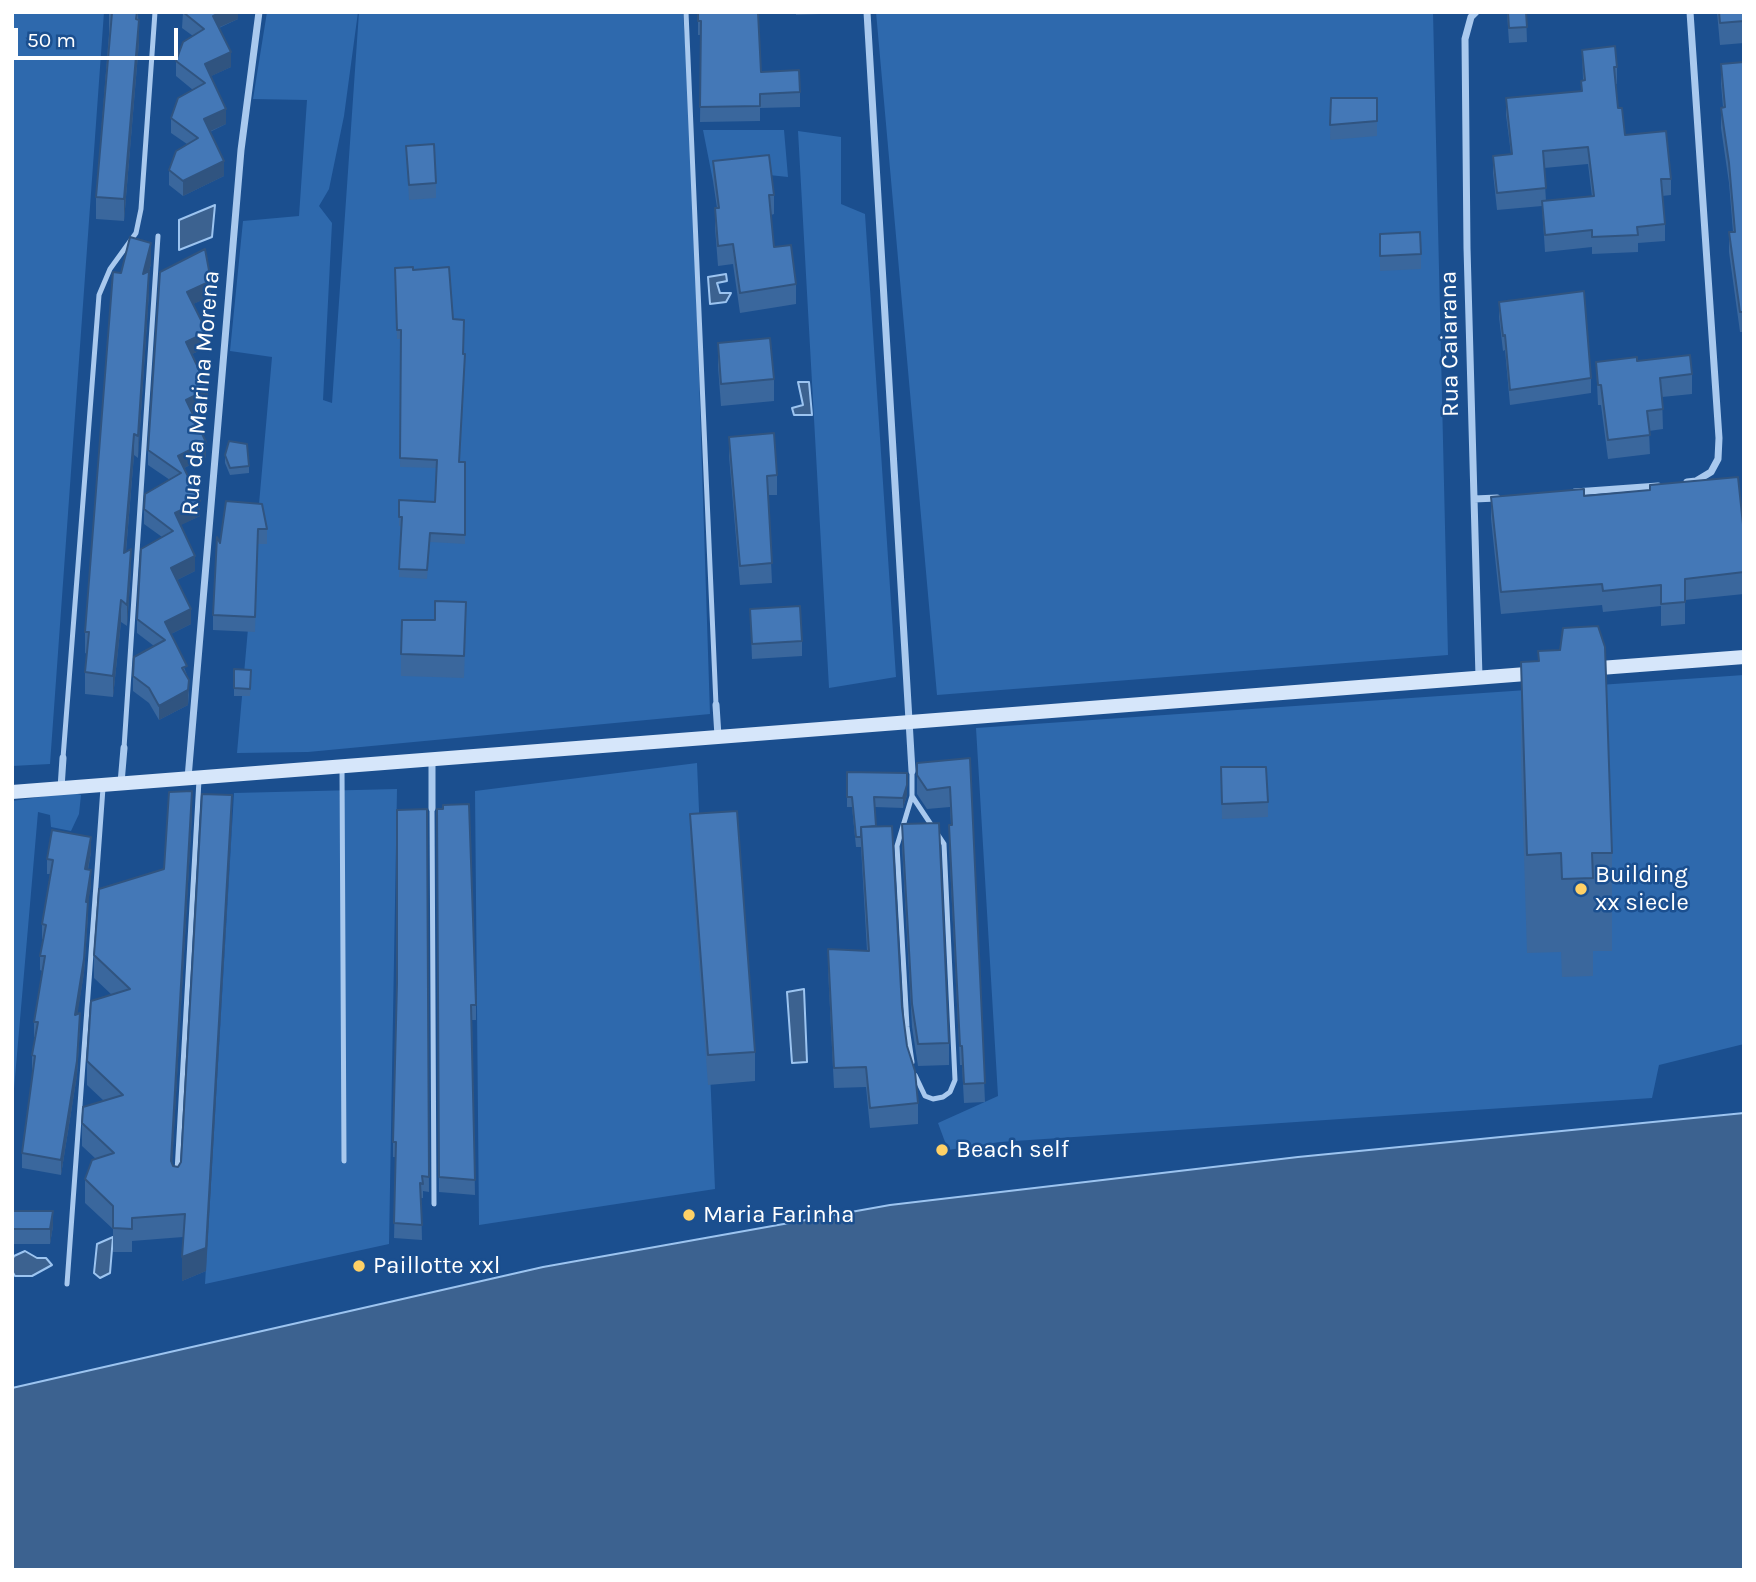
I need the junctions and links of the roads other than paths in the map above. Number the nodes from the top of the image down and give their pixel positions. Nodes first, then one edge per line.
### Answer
1 (155, 12) edge
2 (259, 12) edge
3 (686, 12) edge
4 (867, 12) edge
5 (1476, 12) edge
6 (1690, 12) edge
7 (158, 236) dead end
8 (1683, 483) edge
9 (1669, 485) edge
10 (1571, 492) edge
11 (1502, 497) edge
12 (1474, 499) junction
13 (1744, 657) edge
14 (1576, 670) edge
15 (1548, 672) edge
16 (1479, 677) junction
17 (716, 705) joint
18 (911, 723) junction
19 (718, 736) junction
20 (124, 748) joint
21 (63, 758) joint
22 (432, 760) junction
23 (342, 767) junction
24 (912, 771) joint
25 (194, 778) junction
26 (121, 783) junction
27 (103, 785) junction
28 (61, 788) junction
29 (12, 792) edge
30 (912, 796) junction
31 (432, 808) joint
32 (344, 1161) dead end
33 (176, 1185) edge
34 (433, 1204) dead end
35 (67, 1284) dead end

1 - 21 lane
2 - 25 street, Rua da Marina Morena
3 - 17 lane
4 - 18 street
5 - 12 street, Rua Caiarana
6 - 8 street
7 - 20 lane
9 - 10 street
11 - 12 street
12 - 16 street, Rua Caiarana
13 - 14 main road
15 - 16 main road
16 - 18 main road
17 - 19 street
18 - 19 main road
18 - 24 street
19 - 22 main road
20 - 26 street
21 - 28 street
22 - 23 main road
22 - 31 street
23 - 25 main road
23 - 32 lane
24 - 30 lane
25 - 26 main road
25 - 33 lane
26 - 27 main road
27 - 28 main road
27 - 35 lane
28 - 29 main road
30 - 30 lane
31 - 34 lane

